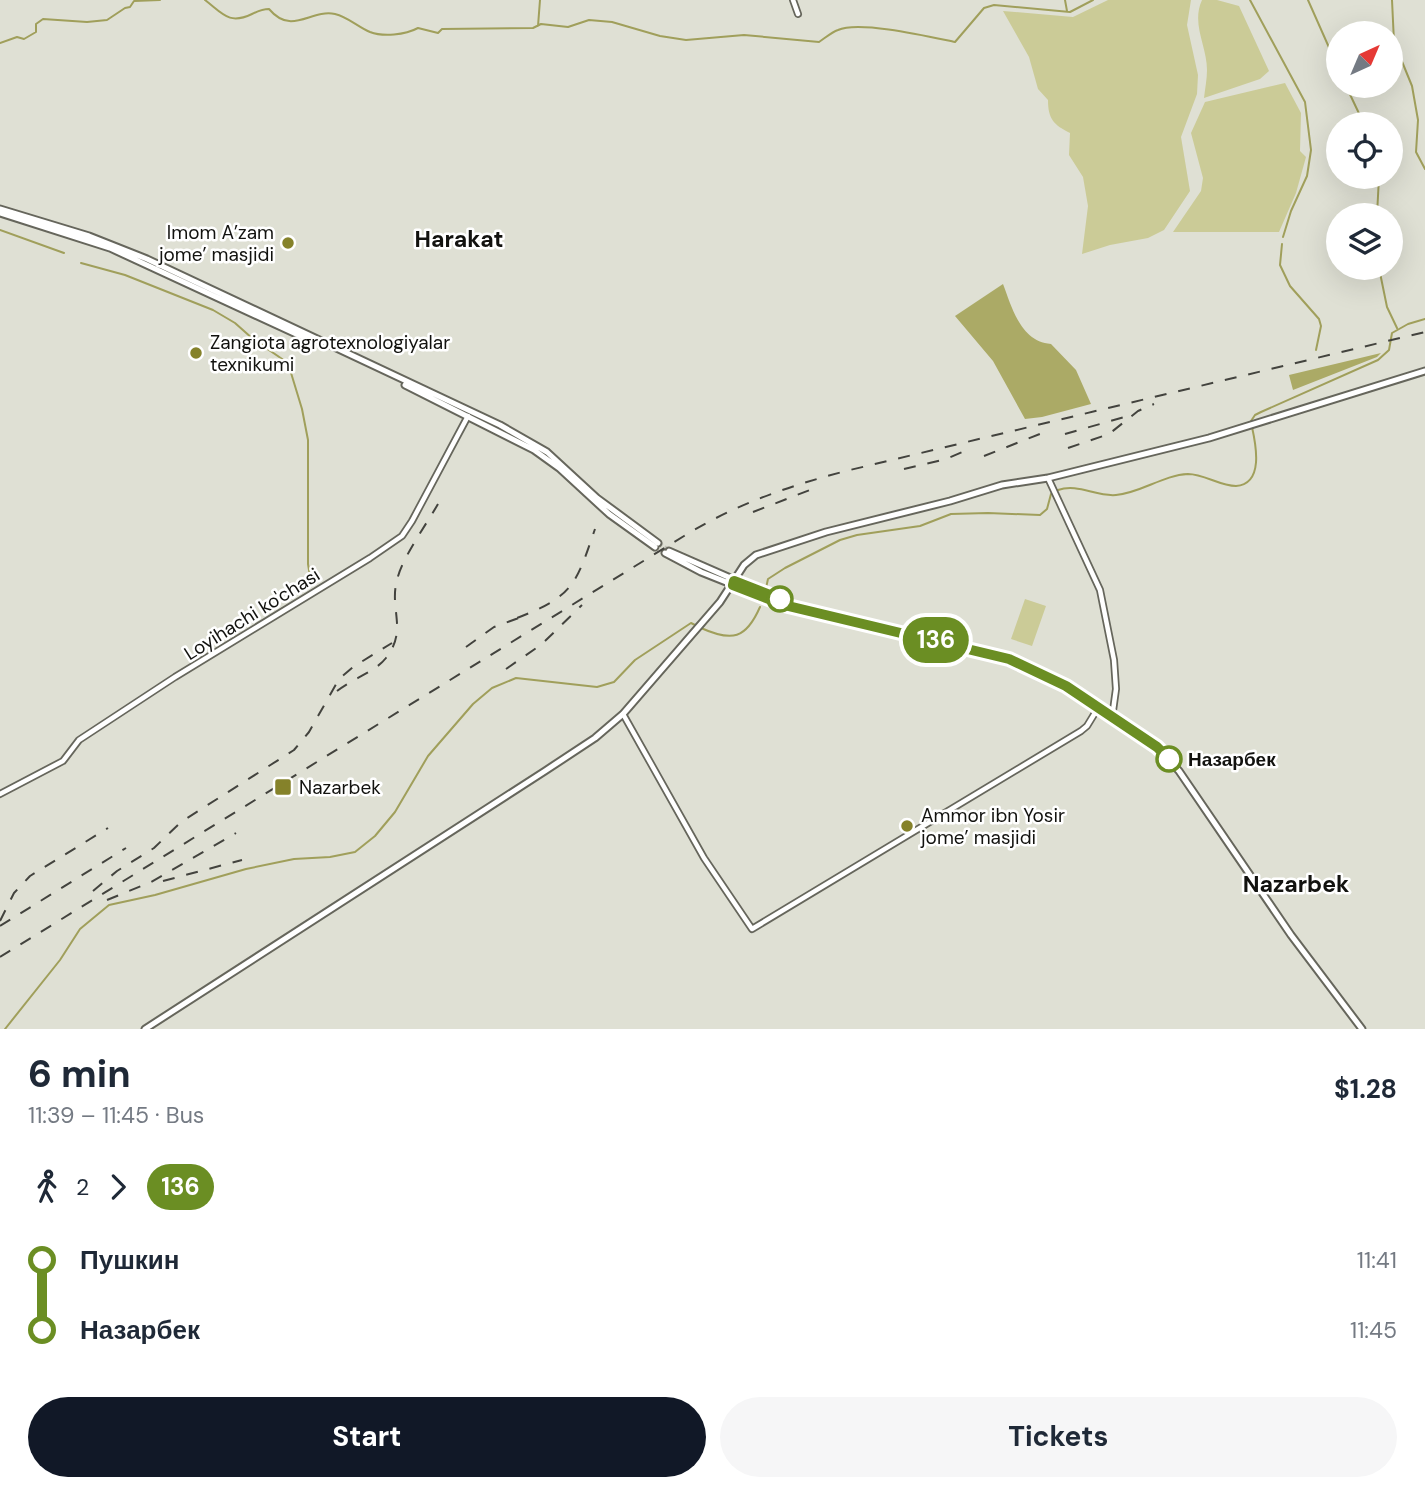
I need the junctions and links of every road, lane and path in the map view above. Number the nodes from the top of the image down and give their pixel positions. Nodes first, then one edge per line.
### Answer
1 (793, 0) edge
2 (799, 14) dead end
3 (0, 211) edge
4 (1425, 371) edge
5 (469, 414) junction
6 (1048, 478) junction
7 (657, 545) tunnel mouth
8 (668, 552) tunnel mouth
9 (734, 583) junction
10 (1098, 708) junction
11 (623, 714) junction
12 (1112, 718) junction
13 (0, 794) edge
14 (145, 1029) edge
15 (1362, 1029) edge

1 - 2 street
3 - 5 main road
4 - 6 main road
5 - 7 main road
5 - 13 street, Loyihachi ko'chasi
6 - 9 main road
6 - 12 street
8 - 9 main road
9 - 10 main road
9 - 11 main road
10 - 11 street
10 - 12 main road
11 - 14 main road
12 - 15 main road

